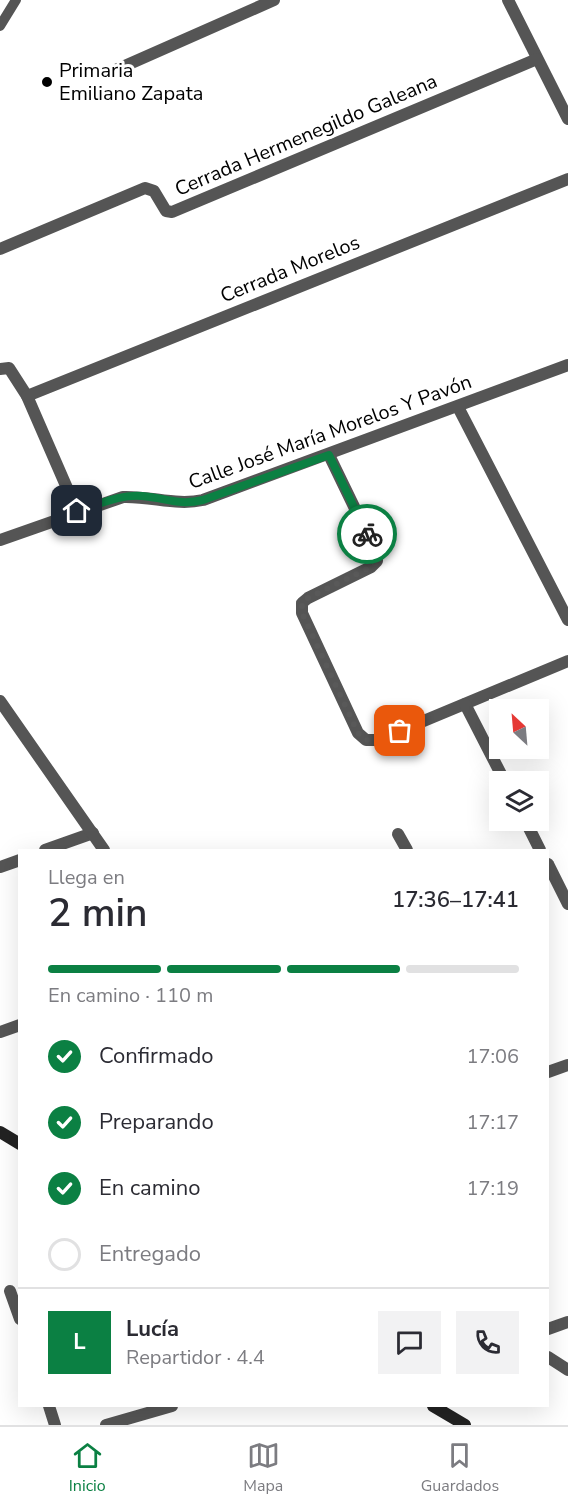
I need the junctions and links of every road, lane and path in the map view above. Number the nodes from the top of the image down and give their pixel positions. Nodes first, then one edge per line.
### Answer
1 (16, 0) edge
2 (274, 0) edge
3 (508, 0) edge
4 (0, 26) edge
5 (537, 59) junction
6 (111, 72) dead end
7 (568, 119) edge
8 (568, 179) edge
9 (0, 249) edge
10 (568, 365) edge
11 (0, 369) edge
12 (27, 396) junction
13 (458, 407) junction
14 (329, 455) junction
15 (77, 511) junction
16 (0, 540) edge
17 (568, 620) edge
18 (568, 661) edge
19 (465, 704) junction
20 (2, 706) edge
21 (499, 771) edge
22 (530, 831) edge
23 (93, 833) junction
24 (398, 834) dead end
25 (48, 849) edge
26 (103, 849) edge
27 (406, 849) edge
28 (540, 849) edge
29 (18, 861) edge
30 (549, 866) edge
31 (0, 867) edge
32 (568, 904) edge
33 (18, 1026) edge
34 (0, 1032) edge
35 (568, 1065) edge
36 (549, 1072) edge
37 (0, 1132) edge
38 (18, 1143) edge
39 (10, 1291) edge
40 (18, 1313) edge
41 (568, 1322) edge
42 (549, 1329) edge
43 (549, 1359) edge
44 (568, 1370) edge
45 (49, 1407) edge
46 (169, 1407) edge
47 (435, 1407) edge
48 (55, 1425) edge
49 (106, 1425) edge
50 (465, 1425) edge

1 - 4 lane
2 - 6 street
3 - 5 street
5 - 7 street
5 - 9 street, Cerrada Hermenegildo Galeana
8 - 12 street, Cerrada Morelos
10 - 13 street, Calle José María Morelos Y Pavón
11 - 12 street
12 - 15 street
13 - 14 street, Calle José María Morelos Y Pavón
13 - 17 street
14 - 15 street, Calle José María Morelos Y Pavón
14 - 19 street
15 - 16 street, Calle José María Morelos Y Pavón
18 - 19 street
19 - 21 street
20 - 23 street
22 - 28 street
23 - 25 street
23 - 26 street
24 - 27 street
29 - 31 street
30 - 32 street
33 - 34 street
35 - 36 street
37 - 38 main road
39 - 40 street
41 - 42 street
43 - 44 street
45 - 48 street
46 - 49 street
47 - 50 main road

